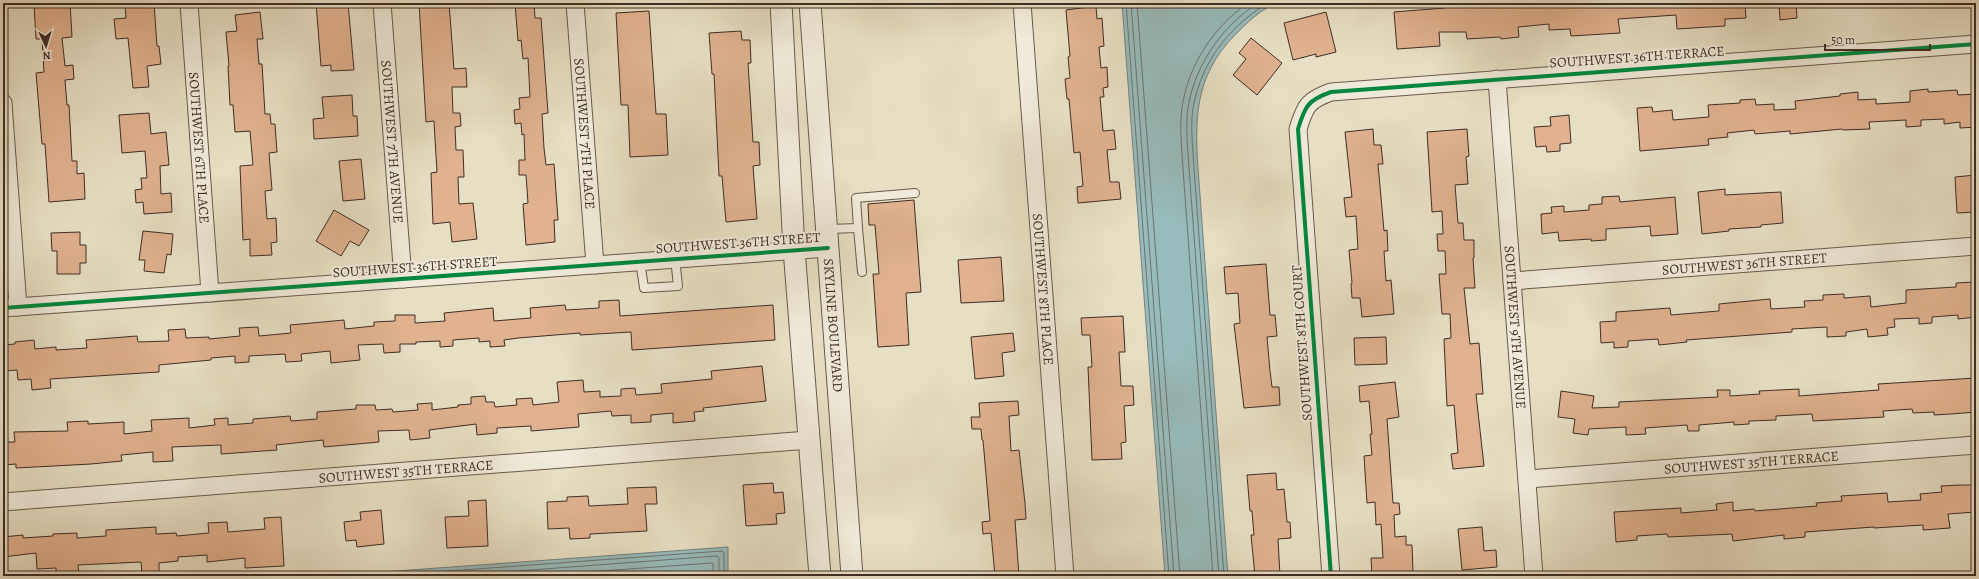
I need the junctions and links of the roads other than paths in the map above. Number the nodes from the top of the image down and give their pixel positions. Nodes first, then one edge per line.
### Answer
1 (189, 3) edge
2 (382, 3) edge
3 (575, 3) edge
4 (780, 3) edge
5 (810, 3) edge
6 (1022, 3) edge
7 (1976, 44) edge
8 (1496, 79) junction
9 (3, 103) edge
10 (1304, 108) joint
11 (915, 193) dead end
12 (858, 228) junction
13 (827, 239) junction
14 (1976, 246) edge
15 (794, 249) junction
16 (675, 258) junction
17 (640, 261) junction
18 (595, 265) junction
19 (862, 272) dead end
20 (403, 279) junction
21 (1512, 281) junction
22 (210, 293) junction
23 (10, 307) edge
24 (809, 440) junction
25 (1976, 445) edge
26 (1528, 479) junction
27 (3, 502) edge
28 (820, 576) edge
29 (852, 576) edge
30 (1065, 576) edge
31 (1331, 576) edge
32 (1534, 576) edge

1 - 22 street, SOUTHWEST 6TH PLACE
2 - 20 street, SOUTHWEST 7TH AVENUE
3 - 18 street, SOUTHWEST 7TH PLACE
4 - 15 street
5 - 13 street, SKYLINE BOULEVARD
6 - 30 street, SOUTHWEST 8TH PLACE
7 - 8 street, SOUTHWEST 36TH TERRACE
8 - 10 street, SOUTHWEST 36TH TERRACE
8 - 21 street, SOUTHWEST 9TH AVENUE
9 - 23 street
10 - 31 street, SOUTHWEST 8TH COURT
11 - 12 lane
12 - 13 lane
12 - 19 lane
13 - 15 street, SOUTHWEST 36TH STREET
13 - 29 street, SKYLINE BOULEVARD
14 - 21 street, SOUTHWEST 36TH STREET
15 - 16 street, SOUTHWEST 36TH STREET
15 - 24 street
16 - 17 street, SOUTHWEST 36TH STREET
16 - 17 lane
17 - 18 street, SOUTHWEST 36TH STREET
18 - 20 street, SOUTHWEST 36TH STREET
20 - 22 street, SOUTHWEST 36TH STREET
21 - 26 street, SOUTHWEST 9TH AVENUE
22 - 23 street, SOUTHWEST 36TH STREET
24 - 27 street, SOUTHWEST 35TH TERRACE
24 - 28 street
25 - 26 street, SOUTHWEST 35TH TERRACE
26 - 32 street, SOUTHWEST 9TH AVENUE

